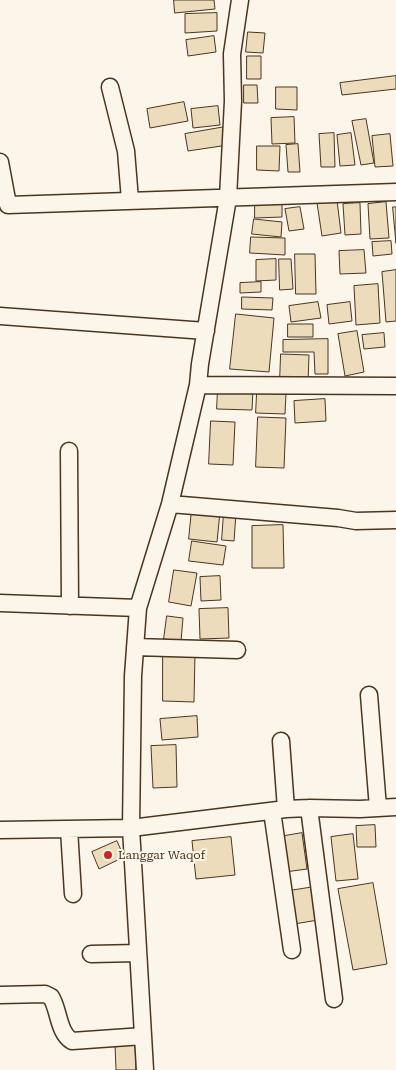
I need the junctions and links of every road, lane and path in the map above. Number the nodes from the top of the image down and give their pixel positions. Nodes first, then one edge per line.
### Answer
1 (240, 0) edge
2 (110, 87) dead end
3 (0, 162) edge
4 (396, 192) edge
5 (228, 198) junction
6 (130, 200) junction
7 (4, 212) edge
8 (0, 316) edge
9 (206, 331) junction
10 (198, 384) junction
11 (396, 386) edge
12 (69, 450) dead end
13 (170, 504) junction
14 (396, 520) edge
15 (0, 603) edge
16 (70, 606) junction
17 (138, 608) junction
18 (135, 646) junction
19 (237, 650) dead end
20 (369, 695) dead end
21 (281, 741) dead end
22 (396, 807) edge
23 (309, 808) junction
24 (378, 808) junction
25 (279, 810) junction
26 (130, 828) junction
27 (69, 829) junction
28 (0, 830) edge
29 (73, 894) dead end
30 (292, 950) dead end
31 (138, 953) junction
32 (91, 954) dead end
33 (0, 995) edge
34 (334, 999) dead end
35 (142, 1036) junction
36 (145, 1070) edge

1 - 5 street
2 - 6 street
3 - 7 street
4 - 5 street
5 - 6 street
5 - 9 street
6 - 7 street
8 - 9 street
9 - 10 street
10 - 11 street
10 - 13 street
12 - 16 street
13 - 14 street
13 - 17 street
15 - 16 street
16 - 17 street
17 - 18 street
18 - 19 street
18 - 26 street
20 - 24 street
21 - 25 street
22 - 24 street
23 - 24 street
23 - 25 street
23 - 34 street
25 - 26 street
25 - 30 street
26 - 27 street
26 - 31 street
27 - 28 street
27 - 29 street
31 - 32 street
31 - 35 street
33 - 35 street
35 - 36 street

